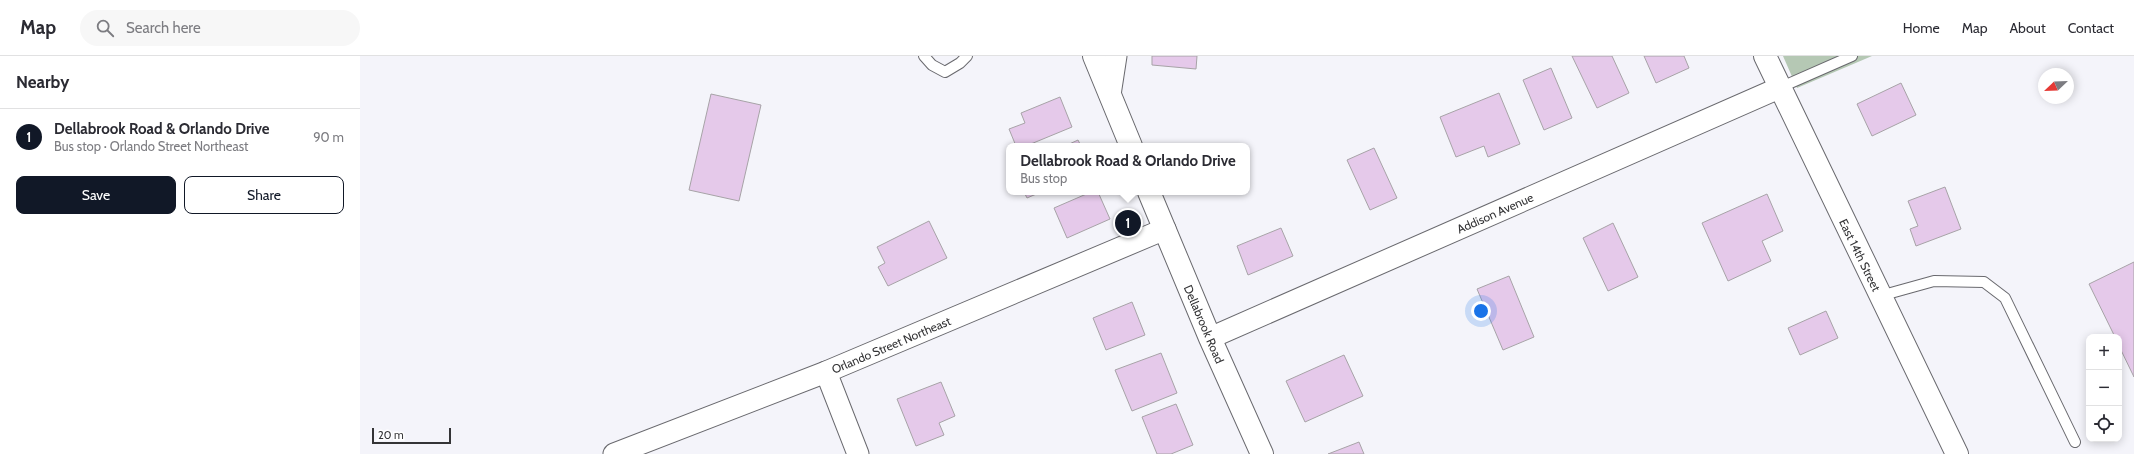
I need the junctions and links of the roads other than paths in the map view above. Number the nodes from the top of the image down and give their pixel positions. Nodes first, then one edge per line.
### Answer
1 (924, 56) edge
2 (967, 56) edge
3 (1094, 56) edge
4 (1116, 56) edge
5 (1766, 56) edge
6 (1852, 56) edge
7 (1779, 88) junction
8 (1110, 94) junction
9 (1130, 143) edge
10 (1150, 195) edge
11 (1165, 229) junction
12 (1880, 296) junction
13 (1210, 338) junction
14 (826, 372) junction
15 (2075, 442) dead end
16 (614, 454) edge
17 (858, 454) edge
18 (1262, 454) edge
19 (1957, 454) edge

1 - 2 lane
3 - 8 main road
4 - 8 street
5 - 7 main road, East 14th Street
6 - 7 lane
7 - 12 main road, East 14th Street
7 - 13 street, Addison Avenue
8 - 9 main road
10 - 11 main road, Dellabrook Road
11 - 13 main road, Dellabrook Road
11 - 14 street, Orlando Street Northeast
12 - 15 lane
12 - 19 main road, East 14th Street
13 - 18 main road, Dellabrook Road
14 - 16 street, Orlando Street Northeast
14 - 17 street

